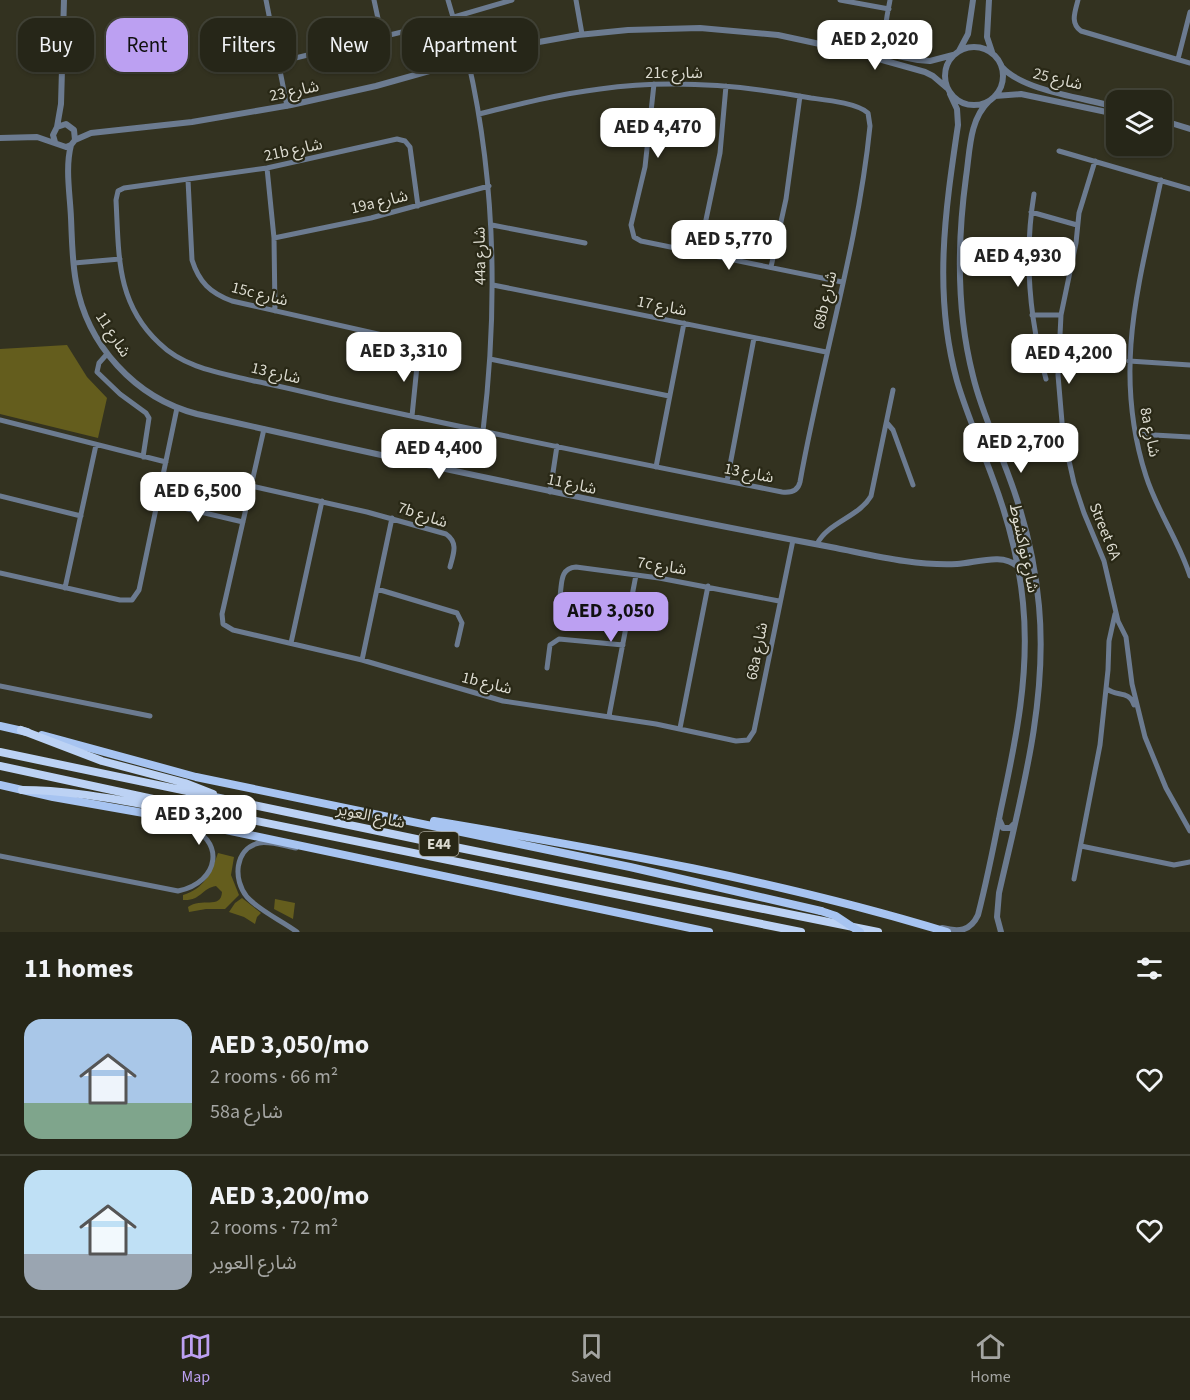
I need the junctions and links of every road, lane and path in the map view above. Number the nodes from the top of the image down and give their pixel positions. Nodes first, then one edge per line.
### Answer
1 (64, 0) edge
2 (266, 0) edge
3 (374, 0) edge
4 (448, 0) edge
5 (512, 0) edge
6 (576, 0) edge
7 (840, 0) edge
8 (890, 0) edge
9 (973, 0) edge
10 (989, 0) edge
11 (1078, 0) edge
12 (889, 9) junction
13 (1190, 12) edge
14 (453, 16) junction
15 (270, 18) edge
16 (378, 18) edge
17 (580, 34) junction
18 (390, 35) edge
19 (885, 35) junction
20 (538, 42) edge
21 (819, 43) junction
22 (871, 50) junction
23 (956, 53) junction
24 (992, 53) junction
25 (895, 55) junction
26 (1178, 59) junction
27 (1190, 63) edge
28 (1000, 64) junction
29 (281, 72) edge
30 (425, 72) edge
31 (469, 72) edge
32 (654, 84) junction
33 (726, 86) junction
34 (949, 91) junction
35 (800, 96) junction
36 (991, 99) junction
37 (61, 104) junction
38 (1106, 104) edge
39 (289, 106) junction
40 (1106, 112) edge
41 (868, 113) joint
42 (479, 114) junction
43 (1172, 125) edge
44 (70, 126) junction
45 (56, 128) junction
46 (1190, 131) edge
47 (91, 133) junction
48 (37, 137) junction
49 (0, 138) edge
50 (73, 142) junction
51 (58, 144) junction
52 (1059, 151) dead end
53 (1095, 161) junction
54 (68, 164) junction
55 (267, 168) junction
56 (188, 180) junction
57 (1161, 180) junction
58 (489, 186) junction
59 (1190, 189) edge
60 (118, 191) joint
61 (1034, 194) dead end
62 (418, 206) junction
63 (1031, 212) junction
64 (492, 225) junction
65 (1077, 225) junction
66 (274, 238) junction
67 (585, 243) dead end
68 (699, 253) junction
69 (120, 259) junction
70 (74, 260) junction
71 (771, 267) junction
72 (842, 282) junction
73 (494, 285) junction
74 (275, 311) junction
75 (1032, 315) junction
76 (1061, 315) junction
77 (684, 323) junction
78 (754, 338) junction
79 (826, 352) junction
80 (109, 356) junction
81 (490, 359) junction
82 (1129, 361) junction
83 (1190, 365) edge
84 (1046, 379) dead end
85 (893, 390) dead end
86 (669, 396) junction
87 (179, 409) junction
88 (412, 416) junction
89 (0, 420) edge
90 (887, 423) junction
91 (262, 429) junction
92 (483, 431) junction
93 (1136, 434) junction
94 (1190, 437) edge
95 (96, 446) junction
96 (557, 447) junction
97 (141, 456) junction
98 (166, 462) junction
99 (656, 467) junction
100 (727, 481) junction
101 (913, 485) dead end
102 (251, 486) junction
103 (548, 491) junction
104 (794, 491) joint
105 (0, 496) edge
106 (321, 501) junction
107 (158, 502) junction
108 (81, 516) junction
109 (392, 518) junction
110 (243, 522) junction
111 (791, 539) junction
112 (817, 544) junction
113 (1013, 544) junction
114 (999, 559) junction
115 (450, 567) dead end
116 (1018, 567) junction
117 (0, 573) edge
118 (636, 575) junction
119 (1190, 576) edge
120 (708, 586) junction
121 (65, 588) junction
122 (377, 589) junction
123 (560, 596) dead end
124 (779, 602) junction
125 (1114, 604) junction
126 (1110, 632) junction
127 (1124, 632) junction
128 (291, 643) junction
129 (457, 645) dead end
130 (622, 645) junction
131 (362, 660) junction
132 (547, 668) dead end
133 (1132, 684) junction
134 (0, 686) edge
135 (1107, 689) junction
136 (1114, 694) junction
137 (1125, 694) junction
138 (150, 716) dead end
139 (609, 716) junction
140 (1140, 717) junction
141 (1103, 721) junction
142 (0, 726) edge
143 (680, 728) junction
144 (21, 730) junction
145 (748, 740) joint
146 (0, 752) edge
147 (0, 766) edge
148 (0, 785) edge
149 (22, 790) junction
150 (224, 800) junction
151 (373, 813) junction
152 (155, 815) junction
153 (232, 816) junction
154 (999, 819) junction
155 (1015, 823) junction
156 (1190, 831) edge
157 (1081, 846) junction
158 (322, 850) junction
159 (0, 856) edge
160 (1190, 862) edge
161 (1074, 879) dead end
162 (923, 924) junction
163 (297, 932) edge
164 (709, 932) edge
165 (801, 932) edge
166 (860, 932) edge
167 (878, 932) edge
168 (947, 932) edge
169 (1001, 932) edge

1 - 37 street
2 - 15 street
3 - 16 street
4 - 14 street
5 - 14 street
6 - 17 street
7 - 12 street
8 - 12 street
9 - 23 street
10 - 24 street
11 - 26 street
12 - 19 street
13 - 26 street
14 - 18 street
17 - 20 street, شارع 23
17 - 21 street, شارع 23
19 - 22 street
19 - 25 street
21 - 22 street, شارع 23
21 - 34 street, شارع 23
22 - 25 street, شارع 23
23 - 24 street
23 - 25 street, شارع 23
23 - 34 street
24 - 28 street
26 - 27 street
28 - 36 street
28 - 38 street, شارع 25
29 - 39 street
30 - 39 street, شارع 23
31 - 42 street, 44a شارع
32 - 33 street, 21c شارع
32 - 42 street, 21c شارع
32 - 68 street
33 - 35 street, 21c شارع
33 - 68 street
34 - 36 street
34 - 113 street, شارع نواكشوط
35 - 41 street, 21c شارع
35 - 71 street
36 - 40 street, شارع 25
36 - 155 street, شارع نواكشوط
37 - 44 street
37 - 45 street
39 - 47 street, شارع 23
41 - 72 street, 68b شارع
42 - 58 street, 44a شارع
43 - 46 street
44 - 45 street
44 - 47 street, شارع 23
44 - 50 street
45 - 48 street
45 - 51 street
47 - 50 street, شارع 23
48 - 49 street
48 - 51 street
50 - 51 street
50 - 54 street, شارع 11
51 - 54 street, شارع 11
52 - 53 street
53 - 57 street
53 - 65 street, Street 6A
54 - 70 street, شارع 11
55 - 56 street, 21b شارع
55 - 62 street, 21b شارع
55 - 66 street
56 - 60 street, 21b شارع
56 - 74 street, 15c شارع
57 - 59 street
57 - 82 street, 8a شارع
58 - 62 street, 19a شارع
58 - 64 street, 44a شارع
60 - 69 street, شارع 13
61 - 63 street
62 - 66 street, 19a شارع
63 - 65 street
63 - 75 street
64 - 67 street
64 - 73 street, 44a شارع
65 - 76 street, Street 6A
66 - 74 street
68 - 71 street
69 - 70 street
69 - 88 street, شارع 13
70 - 80 street, شارع 11
71 - 72 street
72 - 79 street, 68b شارع
73 - 77 street, شارع 17
73 - 81 street, 44a شارع
74 - 88 street, 15c شارع
75 - 76 street
75 - 84 street
76 - 125 street, Street 6A
77 - 78 street, شارع 17
77 - 86 street
78 - 79 street, شارع 17
78 - 100 street
79 - 104 street, 68b شارع
80 - 87 street, شارع 11
80 - 97 street
81 - 86 street
81 - 92 street, 44a شارع
82 - 83 street
82 - 93 street, 8a شارع
85 - 90 street
86 - 99 street
87 - 91 street, شارع 11
87 - 98 street
88 - 92 street, شارع 13
89 - 95 street
90 - 101 street
90 - 112 street
91 - 102 street
91 - 103 street, شارع 11
92 - 96 street, شارع 13
93 - 94 street
93 - 119 street, 8a شارع
95 - 97 street
95 - 108 street
96 - 99 street, شارع 13
96 - 103 street
97 - 98 street
98 - 107 street
99 - 100 street, شارع 13
100 - 104 street, شارع 13
102 - 106 street, 7b شارع
102 - 110 street
103 - 111 street, شارع 11
105 - 108 street
106 - 109 street, 7b شارع
106 - 128 street
107 - 110 street
107 - 121 street
108 - 121 street
109 - 115 street, 7b شارع
109 - 122 street
110 - 128 street, 1b شارع
111 - 112 street, شارع 11
111 - 124 street, 68a شارع
112 - 114 street, شارع 11
113 - 114 street
113 - 116 street, شارع نواكشوط
114 - 116 street
116 - 154 street, شارع نواكشوط
117 - 121 street
118 - 120 street, 7c شارع
118 - 123 street, 7c شارع
118 - 130 street
120 - 124 street, 7c شارع
120 - 143 street
122 - 129 street
122 - 131 street
124 - 145 street, 68a شارع
125 - 126 street
125 - 127 street, Street 6A
126 - 127 street
126 - 135 street
127 - 133 street, Street 6A
128 - 131 street, 1b شارع
130 - 132 street
130 - 139 street
131 - 139 street, 1b شارع
133 - 137 street
133 - 140 street, Street 6A
134 - 138 street
135 - 136 street
135 - 141 street
136 - 137 street
136 - 141 street
137 - 140 street
139 - 143 street, 1b شارع
140 - 156 street, Street 6A
141 - 157 street
142 - 144 main road
143 - 145 street, 1b شارع
144 - 150 highway
144 - 151 main road
146 - 150 highway, شارع العوير / E44
147 - 153 highway, شارع العوير / E44
148 - 149 main road
149 - 152 main road
149 - 153 highway
150 - 167 highway, شارع العوير / E44
151 - 162 main road
151 - 166 main road, bridge
152 - 158 main road
152 - 159 street
153 - 165 highway, شارع العوير / E44
154 - 155 street
154 - 162 street, شارع نواكشوط
155 - 169 street, شارع نواكشوط
157 - 160 street
157 - 161 street
158 - 163 street
158 - 164 main road
162 - 168 main road

